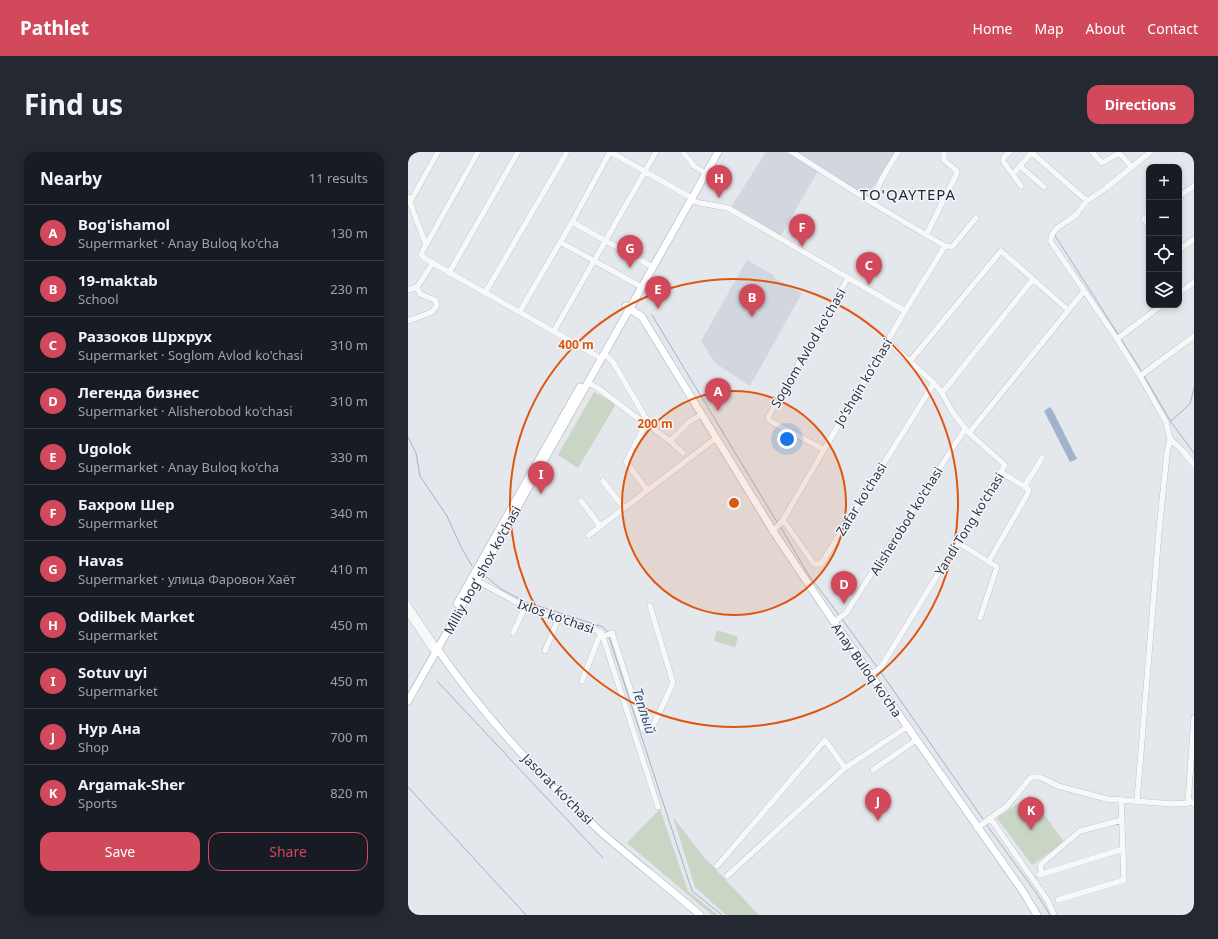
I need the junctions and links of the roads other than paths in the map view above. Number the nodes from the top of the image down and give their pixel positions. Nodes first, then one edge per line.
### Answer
1 (438, 152) edge
2 (478, 152) edge
3 (518, 152) edge
4 (567, 152) edge
5 (610, 152) edge
6 (656, 152) edge
7 (683, 152) edge
8 (713, 152) edge
9 (718, 152) edge
10 (792, 152) edge
11 (898, 152) edge
12 (944, 152) edge
13 (1010, 152) edge
14 (1032, 152) edge
15 (1092, 152) edge
16 (1150, 152) edge
17 (1115, 153) edge
18 (1020, 166) junction
19 (1132, 167) junction
20 (702, 171) junction
21 (645, 172) junction
22 (1013, 174) junction
23 (1021, 186) dead end
24 (1194, 186) edge
25 (1044, 187) dead end
26 (1182, 194) edge
27 (690, 198) junction
28 (409, 200) edge
29 (1087, 201) junction
30 (874, 204) junction
31 (976, 218) dead end
32 (572, 222) junction
33 (926, 235) junction
34 (1194, 239) edge
35 (606, 241) junction
36 (560, 242) junction
37 (426, 245) junction
38 (945, 246) junction
39 (1182, 248) edge
40 (596, 261) junction
41 (432, 264) junction
42 (649, 265) junction
43 (449, 273) junction
44 (848, 278) junction
45 (1033, 279) junction
46 (1194, 282) edge
47 (638, 285) junction
48 (417, 287) junction
49 (408, 290) edge
50 (1084, 291) junction
51 (1182, 291) edge
52 (485, 292) junction
53 (628, 307) junction
54 (1158, 308) edge
55 (1068, 310) junction
56 (520, 311) junction
57 (905, 311) junction
58 (408, 321) edge
59 (554, 331) junction
60 (1194, 336) edge
61 (1119, 337) junction
62 (888, 341) junction
63 (601, 355) junction
64 (910, 361) junction
65 (1140, 376) junction
66 (588, 383) junction
67 (934, 383) junction
68 (942, 393) junction
69 (701, 415) junction
70 (560, 427) junction
71 (967, 431) junction
72 (716, 438) junction
73 (1170, 439) junction
74 (670, 441) junction
75 (823, 449) junction
76 (683, 453) dead end
77 (1042, 458) dead end
78 (1194, 465) edge
79 (1001, 472) junction
80 (603, 481) dead end
81 (1024, 487) junction
82 (647, 490) junction
83 (581, 501) dead end
84 (624, 508) junction
85 (783, 520) junction
86 (600, 526) junction
87 (774, 529) junction
88 (589, 535) dead end
89 (958, 542) junction
90 (989, 561) junction
91 (476, 580) junction
92 (408, 605) edge
93 (650, 606) dead end
94 (525, 607) junction
95 (408, 613) edge
96 (980, 618) dead end
97 (558, 619) junction
98 (836, 621) junction
99 (513, 633) dead end
100 (606, 634) junction
101 (435, 649) junction
102 (545, 651) dead end
103 (872, 674) junction
104 (582, 680) dead end
105 (408, 692) edge
106 (408, 701) edge
107 (1194, 718) edge
108 (906, 727) junction
109 (916, 740) junction
110 (845, 768) junction
111 (873, 770) dead end
112 (1122, 800) junction
113 (1137, 801) junction
114 (1192, 802) edge
115 (658, 807) dead end
116 (1122, 820) junction
117 (985, 823) junction
118 (1123, 849) junction
119 (717, 866) dead end
120 (1042, 874) junction
121 (727, 876) dead end
122 (1032, 877) junction
123 (1058, 900) dead end
124 (694, 915) edge
125 (700, 915) edge
126 (1037, 915) edge
127 (1054, 915) edge

1 - 28 street
2 - 37 street
3 - 43 street
4 - 52 street
5 - 21 street
5 - 32 street
6 - 21 street
7 - 20 street
8 - 20 main road, Milliy bog‘ shox ko‘chasi
9 - 27 main road, Milliy bog‘ shox ko‘chasi
10 - 30 street
11 - 30 street
12 - 33 street
13 - 22 street
14 - 18 street
14 - 29 street
15 - 17 street
16 - 19 street
17 - 19 street
18 - 22 street
18 - 25 street
19 - 29 street
20 - 27 main road, Milliy bog‘ shox ko‘chasi
21 - 27 street
21 - 35 street
22 - 23 street
24 - 26 street
27 - 42 main road, Milliy bog‘ shox ko‘chasi
27 - 44 street
27 - 53 main road, Milliy bog‘ shox ko‘chasi
28 - 37 street
29 - 50 street
30 - 33 street
31 - 38 street
32 - 35 street
32 - 36 street
33 - 38 street
34 - 39 street
35 - 40 street
35 - 42 street
36 - 40 street
36 - 56 street
37 - 41 street
38 - 57 street, Joʼshqin koʼchasi
40 - 47 street
40 - 59 street
41 - 43 street
41 - 48 street
42 - 47 main road, Milliy bog‘ shox ko‘chasi
43 - 52 street
44 - 57 street
44 - 75 street, Soglom Avlod ko'chasi
45 - 55 street
45 - 64 street
45 - 68 street
46 - 51 street
47 - 53 main road, Milliy bog‘ shox ko‘chasi
48 - 49 street
48 - 58 street
50 - 55 street, Alisherobod ko'chasi
50 - 61 street
52 - 56 street
53 - 63 main road, Milliy bog‘ shox ko‘chasi
53 - 69 main road, Anay Buloq ko'cha
54 - 61 street
55 - 71 street, Alisherobod ko'chasi
56 - 59 street
57 - 62 street, Joʼshqin koʼchasi
59 - 63 street
60 - 65 street
61 - 65 street
62 - 64 street, Yandi Tong ko'chasi
62 - 75 street, Joʼshqin koʼchasi
63 - 66 main road, Milliy bog‘ shox ko‘chasi
63 - 70 main road, Milliy bog‘ shox ko‘chasi
63 - 74 street
64 - 67 street, Yandi Tong ko'chasi
65 - 73 street
66 - 70 main road, Milliy bog‘ shox ko‘chasi
66 - 82 street
67 - 68 street, Yandi Tong ko'chasi
67 - 85 street, Zafar ko'chasi
68 - 71 street, Yandi Tong ko'chasi
69 - 72 main road, Anay Buloq ko'cha
69 - 74 street
70 - 91 main road, Milliy bog‘ shox ko‘chasi
70 - 101 main road, Milliy bog‘ shox ko‘chasi
71 - 79 street, Yandi Tong ko'chasi
71 - 98 street, Alisherobod ko'chasi
72 - 82 street
72 - 87 main road, Anay Buloq ko'cha
73 - 78 street
73 - 113 street
74 - 76 street
75 - 85 street, Joʼshqin koʼchasi
77 - 81 street
79 - 81 street
79 - 89 street, Yandi Tong ko'chasi
80 - 84 street
81 - 90 street
82 - 84 street
83 - 86 street
84 - 86 street
85 - 87 street, Joʼshqin koʼchasi
86 - 88 street
87 - 98 main road, Anay Buloq ko'cha
89 - 90 street
89 - 103 street, Yandi Tong ko'chasi
90 - 96 street
91 - 94 street, Ixlos ko'chasi
91 - 101 main road, Milliy bog‘ shox ko‘chasi
92 - 101 street
93 - 100 street
94 - 97 street, Ixlos ko'chasi
94 - 99 street
95 - 101 street
97 - 100 street, Ixlos ko'chasi
97 - 102 street
98 - 103 main road, Anay Buloq ko'cha
100 - 104 street
100 - 115 street, Ixlos ko'chasi
101 - 105 main road
101 - 106 main road
101 - 124 main road, Jasorat koʻchasi
101 - 125 main road, Jasorat koʻchasi
103 - 108 main road, Anay Buloq ko'cha
107 - 114 street
108 - 109 main road, Anay Buloq ko'cha
108 - 110 street
109 - 111 street
109 - 117 main road, Anay Buloq ko'cha
110 - 119 street
110 - 121 street
112 - 113 street
112 - 116 street
112 - 117 street
113 - 114 street
116 - 118 street
116 - 120 street
117 - 122 street
117 - 126 main road, Anay Buloq ko'cha
118 - 120 street
118 - 123 street
120 - 122 street
122 - 127 street

